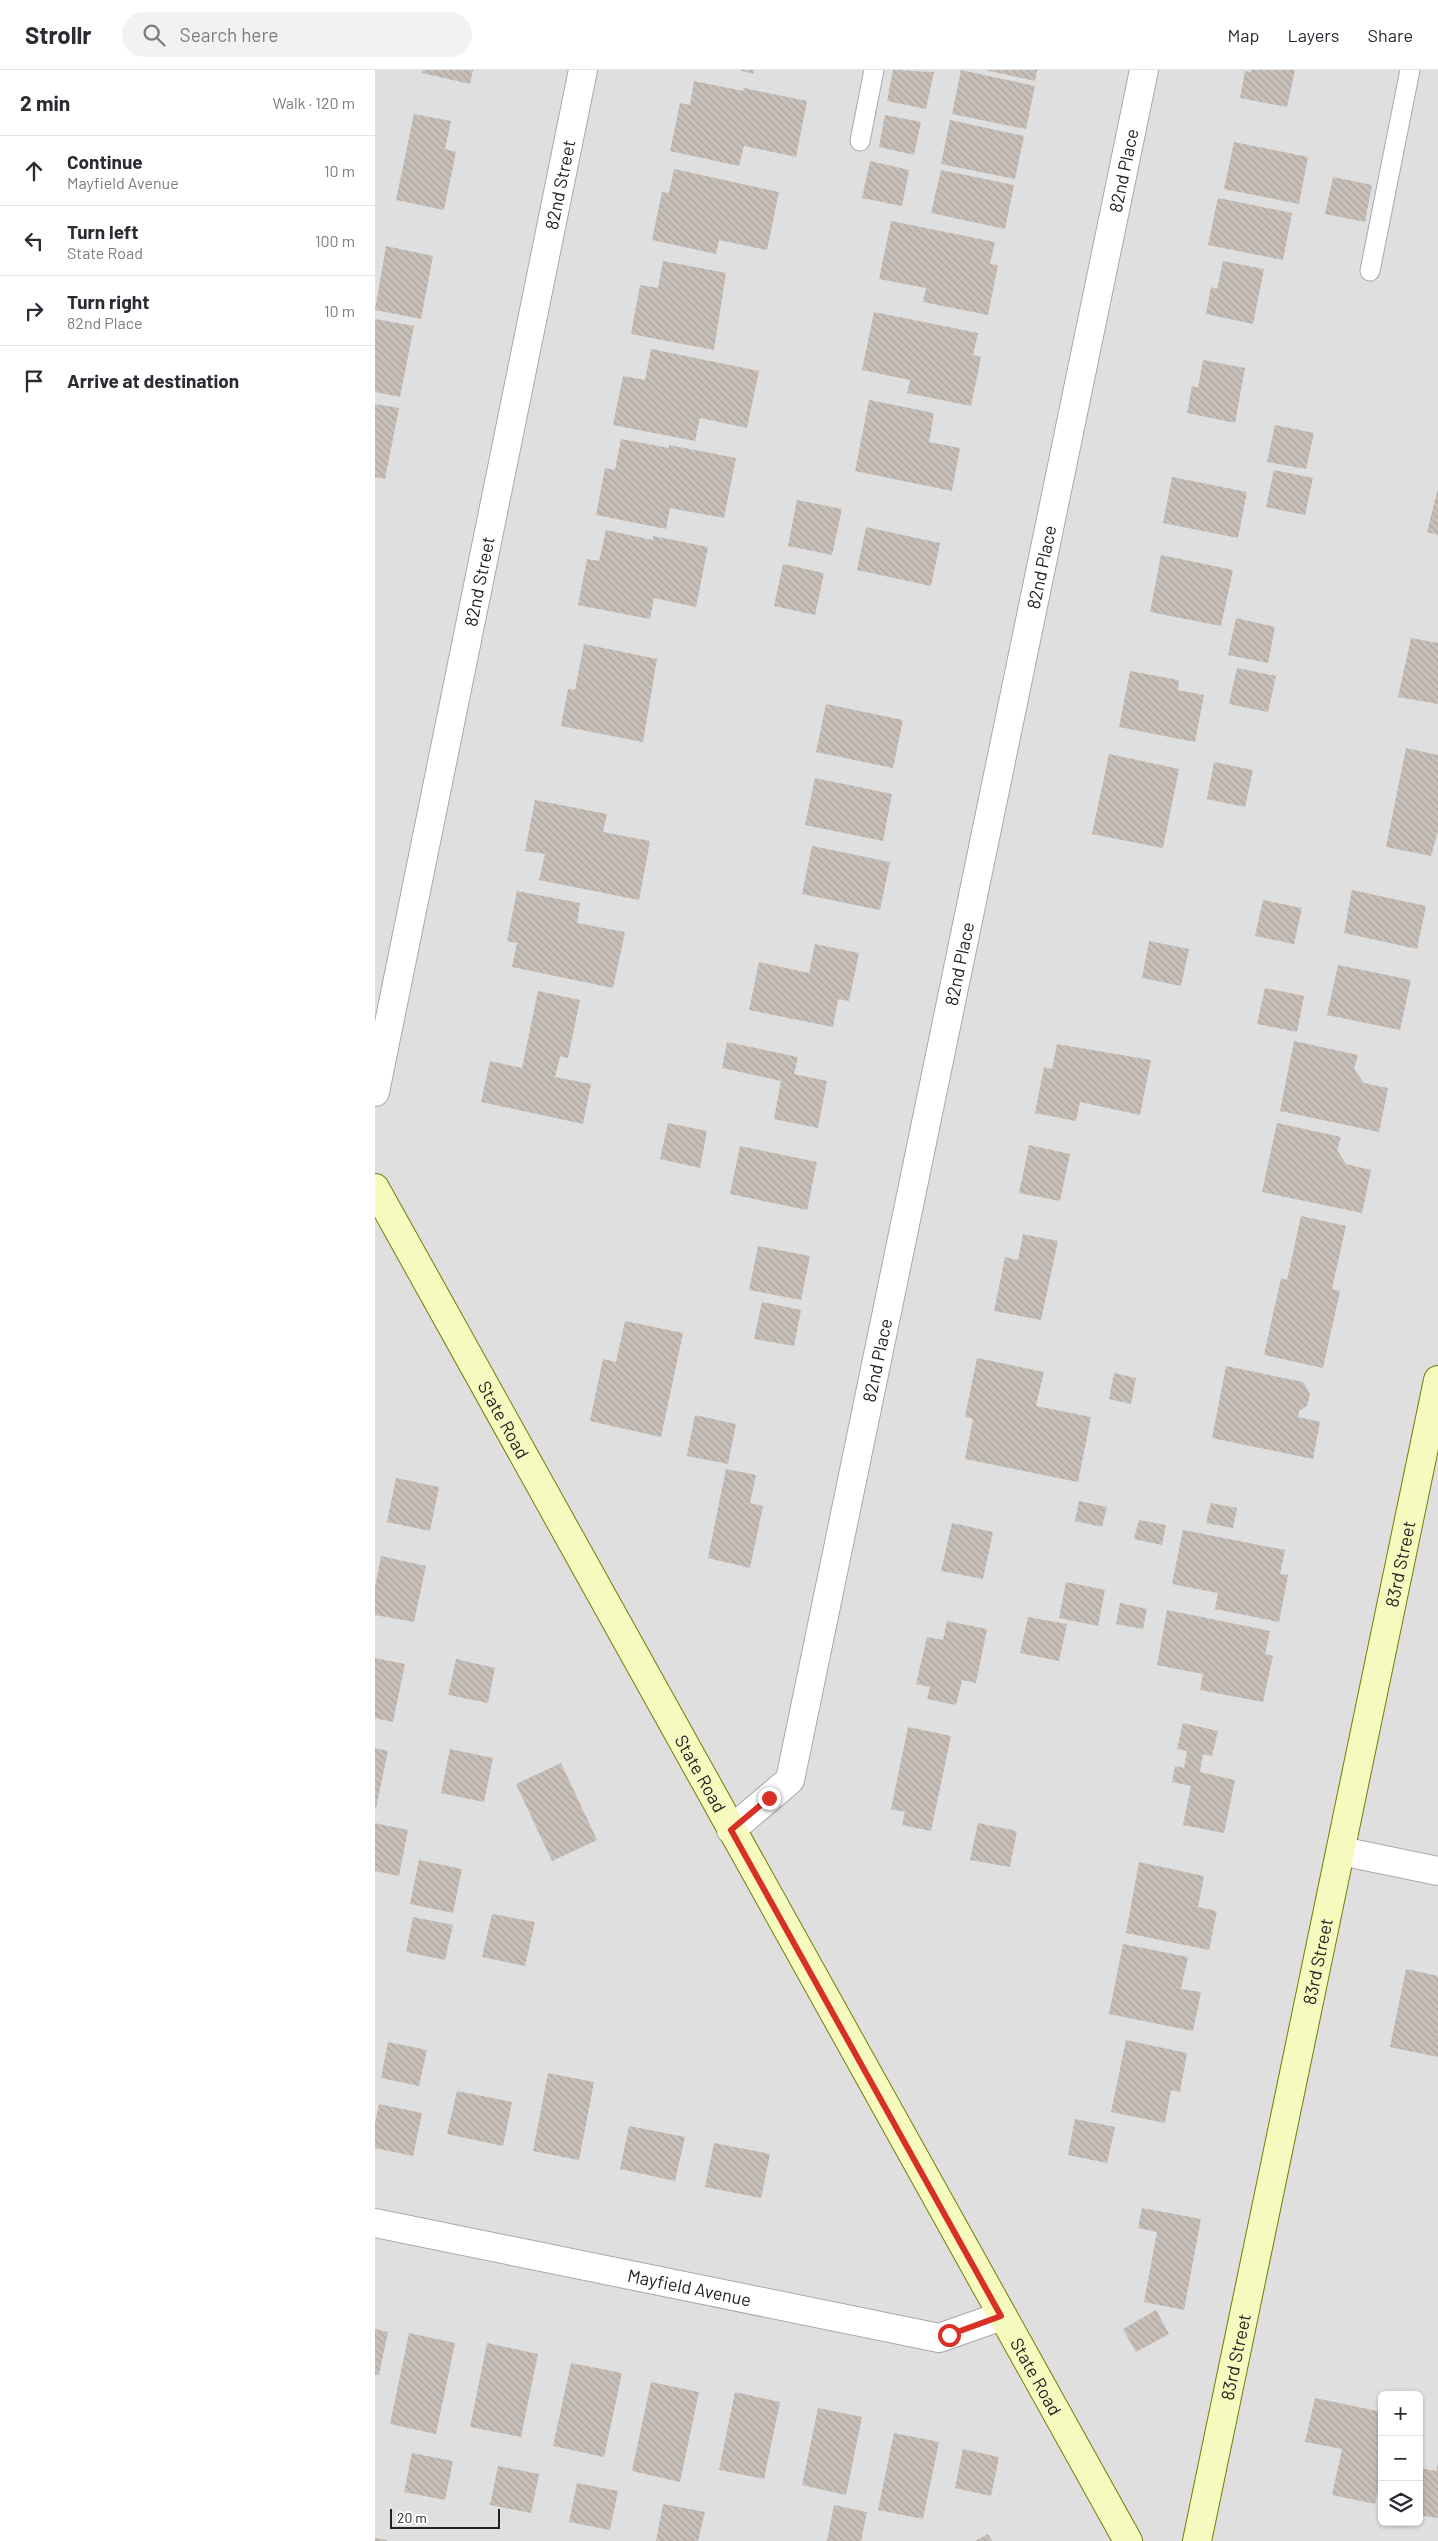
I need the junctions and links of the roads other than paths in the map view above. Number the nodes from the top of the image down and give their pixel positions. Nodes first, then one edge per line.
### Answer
1 (583, 70) edge
2 (874, 70) edge
3 (1143, 70) edge
4 (1410, 70) edge
5 (860, 141) dead end
6 (1370, 271) dead end
7 (375, 1092) edge
8 (375, 1188) edge
9 (1438, 1380) edge
10 (731, 1830) junction
11 (1341, 1851) junction
12 (1438, 1871) edge
13 (375, 2224) edge
14 (1001, 2316) junction
15 (1128, 2541) edge
16 (1197, 2541) edge

1 - 7 street, 82nd Street
2 - 5 lane
3 - 10 street, 82nd Place
4 - 6 lane
8 - 10 street, State Road
9 - 11 street, 83rd Street
10 - 14 street, State Road
11 - 12 street
11 - 16 street, 83rd Street
13 - 14 street, Mayfield Avenue
14 - 15 street, State Road

